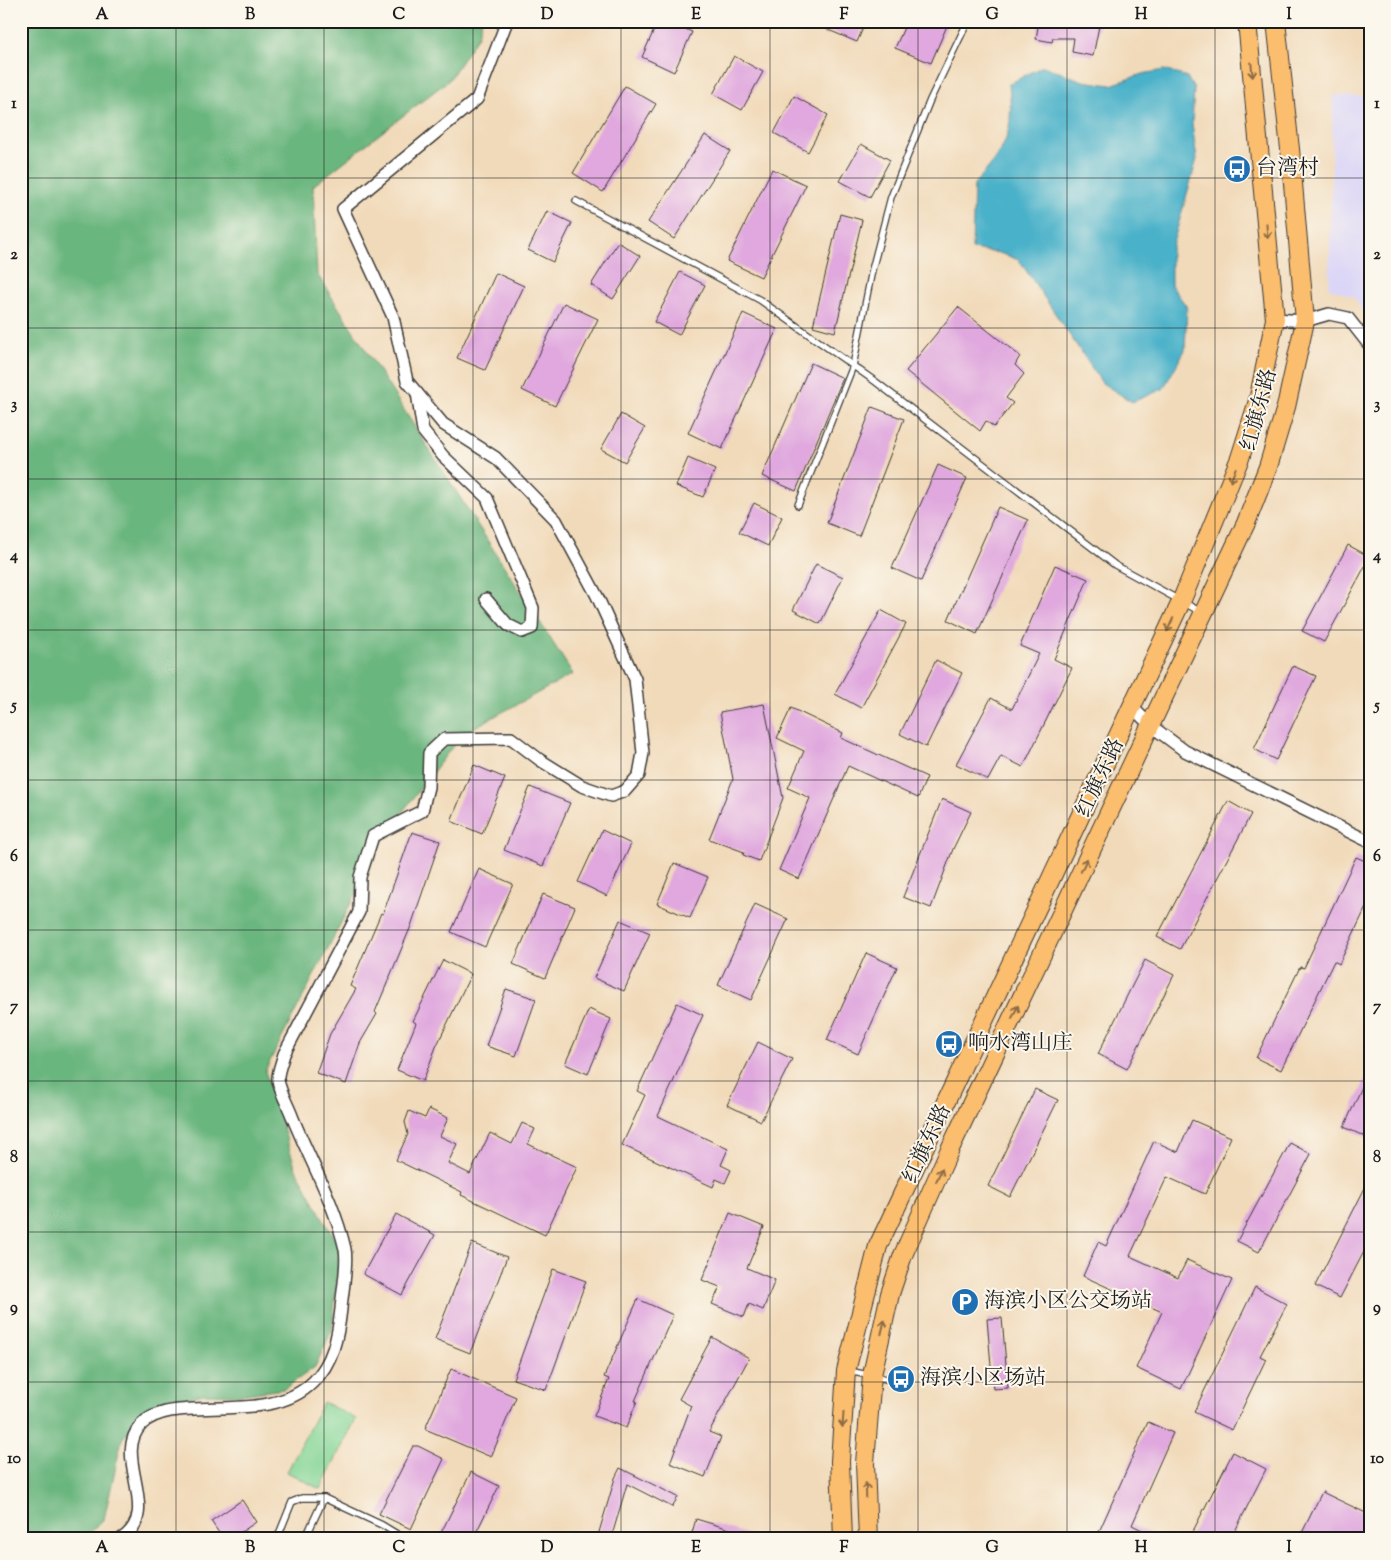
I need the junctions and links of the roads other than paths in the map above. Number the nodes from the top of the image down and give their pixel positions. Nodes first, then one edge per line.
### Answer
1 (507, 21) edge
2 (968, 21) edge
3 (1247, 21) edge
4 (1276, 21) edge
5 (576, 200) dead end
6 (1275, 319) junction
7 (1304, 321) junction
8 (1370, 346) edge
9 (853, 366) junction
10 (418, 393) junction
11 (798, 505) dead end
12 (486, 599) dead end
13 (1181, 602) junction
14 (1203, 613) junction
15 (1131, 706) junction
16 (1150, 725) junction
17 (1370, 842) edge
18 (846, 1371) junction
19 (872, 1375) junction
20 (891, 1380) dead end
21 (324, 1498) junction
22 (121, 1539) edge
23 (278, 1539) edge
24 (305, 1539) edge
25 (405, 1539) edge
26 (843, 1539) edge
27 (868, 1539) edge

1 - 10 street
2 - 9 lane
3 -> 6 main road, 红旗东路
4 - 7 main road, 红旗东路
5 - 9 lane
6 - 7 street
6 -> 13 main road, 红旗东路
7 - 8 street
7 - 14 main road, 红旗东路
9 - 11 lane
9 - 13 lane
10 - 12 street
10 - 22 street
13 - 14 lane
13 -> 15 main road, 红旗东路
14 - 16 main road, 红旗东路
15 - 16 street
15 - 18 main road, 红旗东路
16 - 17 street
19 -> 16 main road, 红旗东路
18 - 19 lane
18 -> 26 main road, 红旗东路
19 - 20 lane
27 -> 19 main road, 红旗东路
21 - 23 lane
21 - 24 lane
21 - 25 lane

